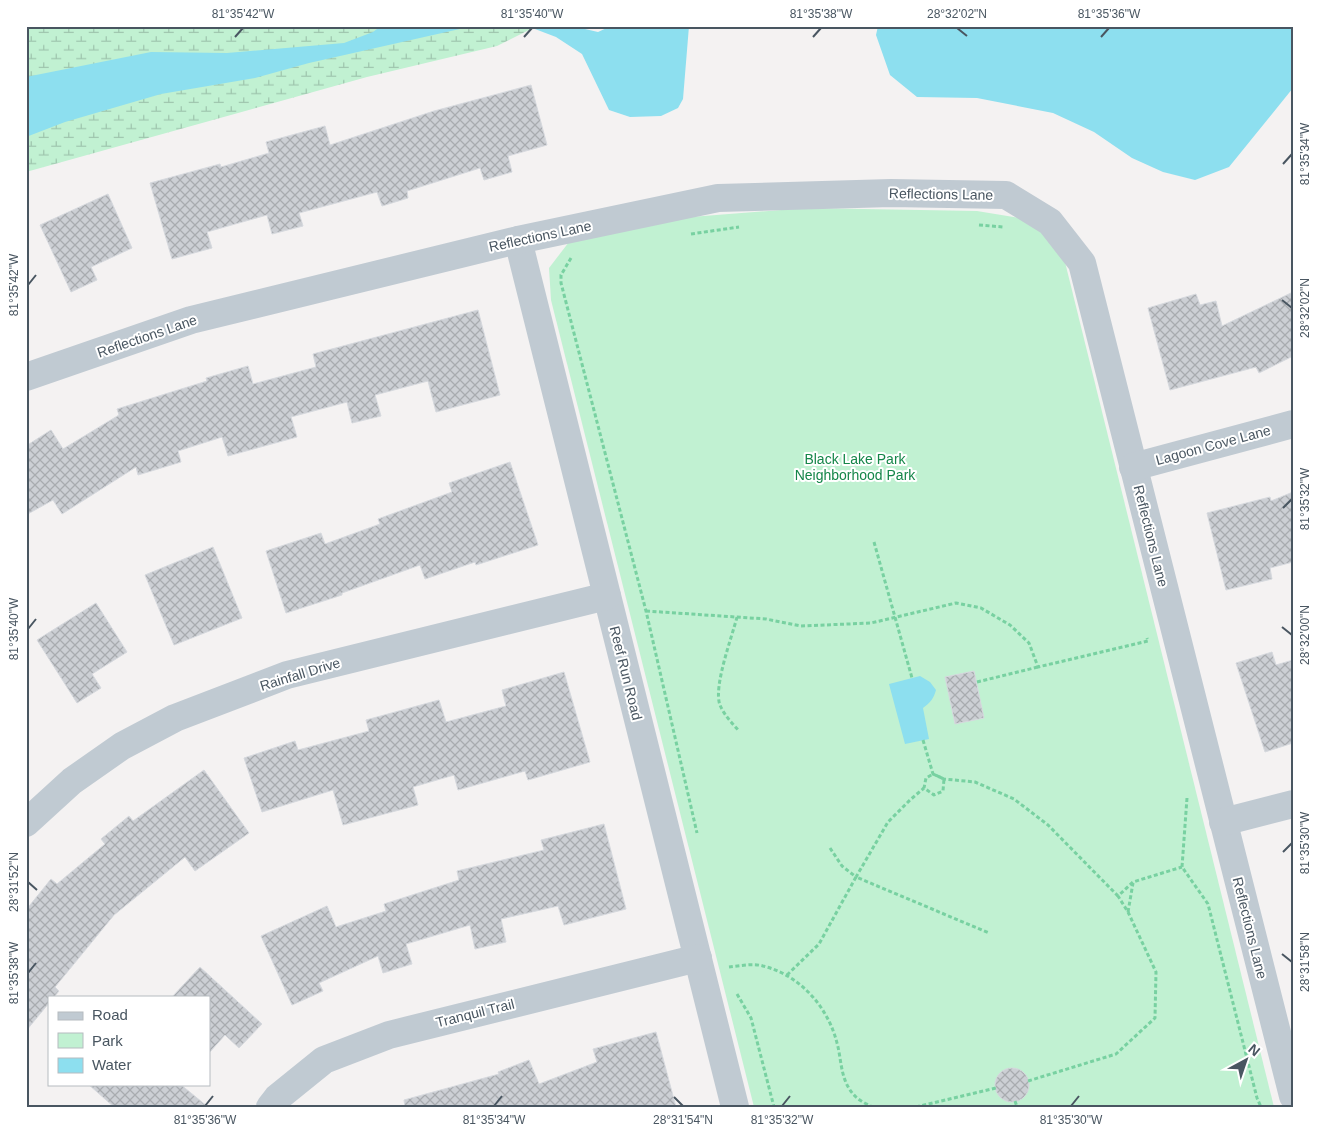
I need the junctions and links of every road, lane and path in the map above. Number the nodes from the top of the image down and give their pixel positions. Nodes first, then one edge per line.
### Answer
1 (978, 224) dead end
2 (740, 227) dead end
3 (1004, 228) dead end
4 (682, 235) dead end
5 (518, 240) junction
6 (577, 254) dead end
7 (26, 377) edge
8 (1293, 424) edge
9 (1133, 467) junction
10 (874, 542) dead end
11 (607, 596) junction
12 (646, 611) junction
13 (895, 616) junction
14 (737, 617) junction
15 (1145, 632) dead end
16 (1148, 641) junction
17 (1150, 650) dead end
18 (1038, 667) junction
19 (912, 678) dead end
20 (976, 682) dead end
21 (739, 731) dead end
22 (923, 740) dead end
23 (934, 774) junction
24 (944, 779) junction
25 (924, 788) junction
26 (1185, 791) dead end
27 (1293, 804) edge
28 (1223, 822) junction
29 (26, 823) edge
30 (699, 842) dead end
31 (830, 848) dead end
32 (1182, 867) junction
33 (856, 877) junction
34 (1134, 882) junction
35 (1118, 896) junction
36 (1128, 912) junction
37 (988, 934) dead end
38 (698, 958) junction
39 (729, 971) dead end
40 (787, 975) junction
41 (736, 993) dead end
42 (1028, 1081) dead end
43 (996, 1088) dead end
44 (1293, 1096) edge
45 (1015, 1101) dead end
46 (270, 1107) edge
47 (735, 1107) edge
48 (774, 1107) edge
49 (872, 1107) edge
50 (916, 1107) edge
51 (1017, 1107) edge
52 (1260, 1107) edge

1 - 3 path
2 - 4 path
5 - 7 street, Reflections Lane
5 - 9 street, Reflections Lane
5 - 11 street, Reef Run Road
6 - 12 path
8 - 9 street, Lagoon Cove Lane
9 - 28 street, Reflections Lane
10 - 13 path
11 - 29 street, Rainfall Drive
11 - 38 street, Reef Run Road
12 - 14 path
12 - 30 path
13 - 14 path
13 - 18 path
13 - 19 path
14 - 21 path
15 - 16 path
16 - 17 path
16 - 18 path
18 - 20 path
22 - 23 path
23 - 24 path
23 - 25 path
24 - 25 path
24 - 35 path
25 - 33 path
26 - 32 path
27 - 28 street
28 - 44 street, Reflections Lane
31 - 33 path
32 - 34 path
32 - 52 path
33 - 37 path
33 - 40 path
34 - 35 path
34 - 36 path
35 - 36 path
36 - 42 path
38 - 46 street, Tranquil Trail
38 - 47 street, Reef Run Road
39 - 40 path
40 - 49 path
41 - 48 path
43 - 50 path
45 - 51 path

